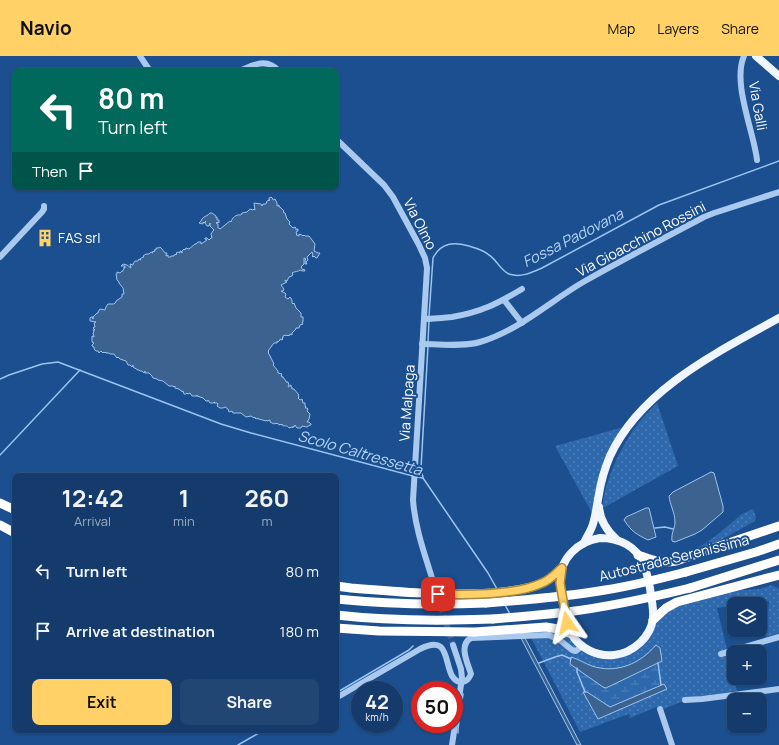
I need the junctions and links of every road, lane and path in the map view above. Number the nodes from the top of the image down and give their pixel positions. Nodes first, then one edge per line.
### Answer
1 (140, 56) edge
2 (744, 56) edge
3 (756, 56) edge
4 (148, 68) edge
5 (245, 68) edge
6 (275, 68) edge
7 (779, 76) edge
8 (339, 141) edge
9 (757, 160) dead end
10 (779, 192) edge
11 (44, 206) dead end
12 (0, 257) edge
13 (522, 289) dead end
14 (504, 300) junction
15 (779, 318) edge
16 (427, 319) junction
17 (522, 323) junction
18 (426, 344) junction
19 (599, 494) junction
20 (0, 503) edge
21 (12, 509) edge
22 (0, 520) edge
23 (0, 525) edge
24 (12, 526) edge
25 (779, 526) edge
26 (12, 531) edge
27 (617, 540) junction
28 (584, 543) junction
29 (779, 544) edge
30 (638, 555) junction
31 (779, 560) edge
32 (562, 568) junction
33 (779, 575) edge
34 (433, 581) tunnel mouth
35 (339, 586) edge
36 (339, 599) edge
37 (339, 615) edge
38 (653, 620) junction
39 (339, 628) edge
40 (532, 632) junction
41 (513, 633) junction
42 (572, 634) junction
43 (779, 637) edge
44 (453, 645) tunnel mouth
45 (582, 646) junction
46 (721, 654) dead end
47 (459, 681) edge
48 (461, 681) edge
49 (463, 682) edge
50 (779, 689) edge
51 (339, 696) edge
52 (685, 700) dead end
53 (660, 709) dead end
54 (454, 733) edge
55 (452, 745) edge
56 (672, 745) edge

1 - 4 street
2 - 9 street, Via Galli
3 - 7 main road
5 - 6 street
8 - 16 street, Via Olmo
10 - 17 street, Via Gioacchino Rossini
11 - 12 street
13 - 14 street
14 - 16 street
14 - 17 street
15 - 19 main road
16 - 18 street, Via Olmo
17 - 18 street, Via Gioacchino Rossini
18 - 34 street, Via Malpaga
19 - 27 main road
19 - 28 main road
20 - 21 highway
22 - 24 highway
23 - 26 highway
25 - 30 highway
27 - 28 main road
27 - 30 main road
28 - 32 main road
29 - 36 highway, Autostrada Serenissima, bridge
30 - 38 main road
31 - 37 highway, Autostrada Serenissima, bridge
32 - 35 highway
32 - 42 main road
33 - 38 highway
38 - 45 main road
39 - 41 highway
40 - 41 highway
40 - 42 highway
40 - 45 street
41 - 49 street
42 - 45 main road
43 - 46 street
44 - 48 street
47 - 51 street
50 - 52 street
53 - 56 street
54 - 55 street

